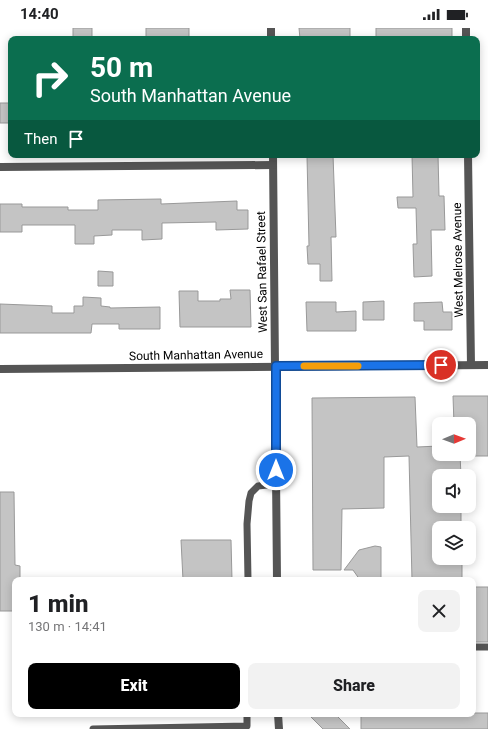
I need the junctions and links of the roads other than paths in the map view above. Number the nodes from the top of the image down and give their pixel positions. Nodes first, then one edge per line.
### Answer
1 (272, 158) edge
2 (468, 158) edge
3 (273, 165) junction
4 (0, 167) edge
5 (471, 365) junction
6 (488, 365) edge
7 (276, 366) junction
8 (0, 369) edge
9 (276, 484) junction
10 (248, 577) edge
11 (277, 577) edge
12 (476, 647) edge
13 (488, 647) edge
14 (247, 717) edge
15 (278, 717) edge
16 (173, 728) edge
17 (93, 729) edge
18 (279, 729) edge

1 - 3 street, West San Rafael Street
2 - 5 street, West Melrose Avenue
3 - 4 street
3 - 7 street, West San Rafael Street
5 - 6 street, South Manhattan Avenue
5 - 7 street, South Manhattan Avenue
7 - 8 street, South Manhattan Avenue
7 - 9 street, West San Rafael Street
9 - 10 lane
9 - 11 street, West San Rafael Street
12 - 13 lane
14 - 16 lane
15 - 18 street
16 - 17 lane

